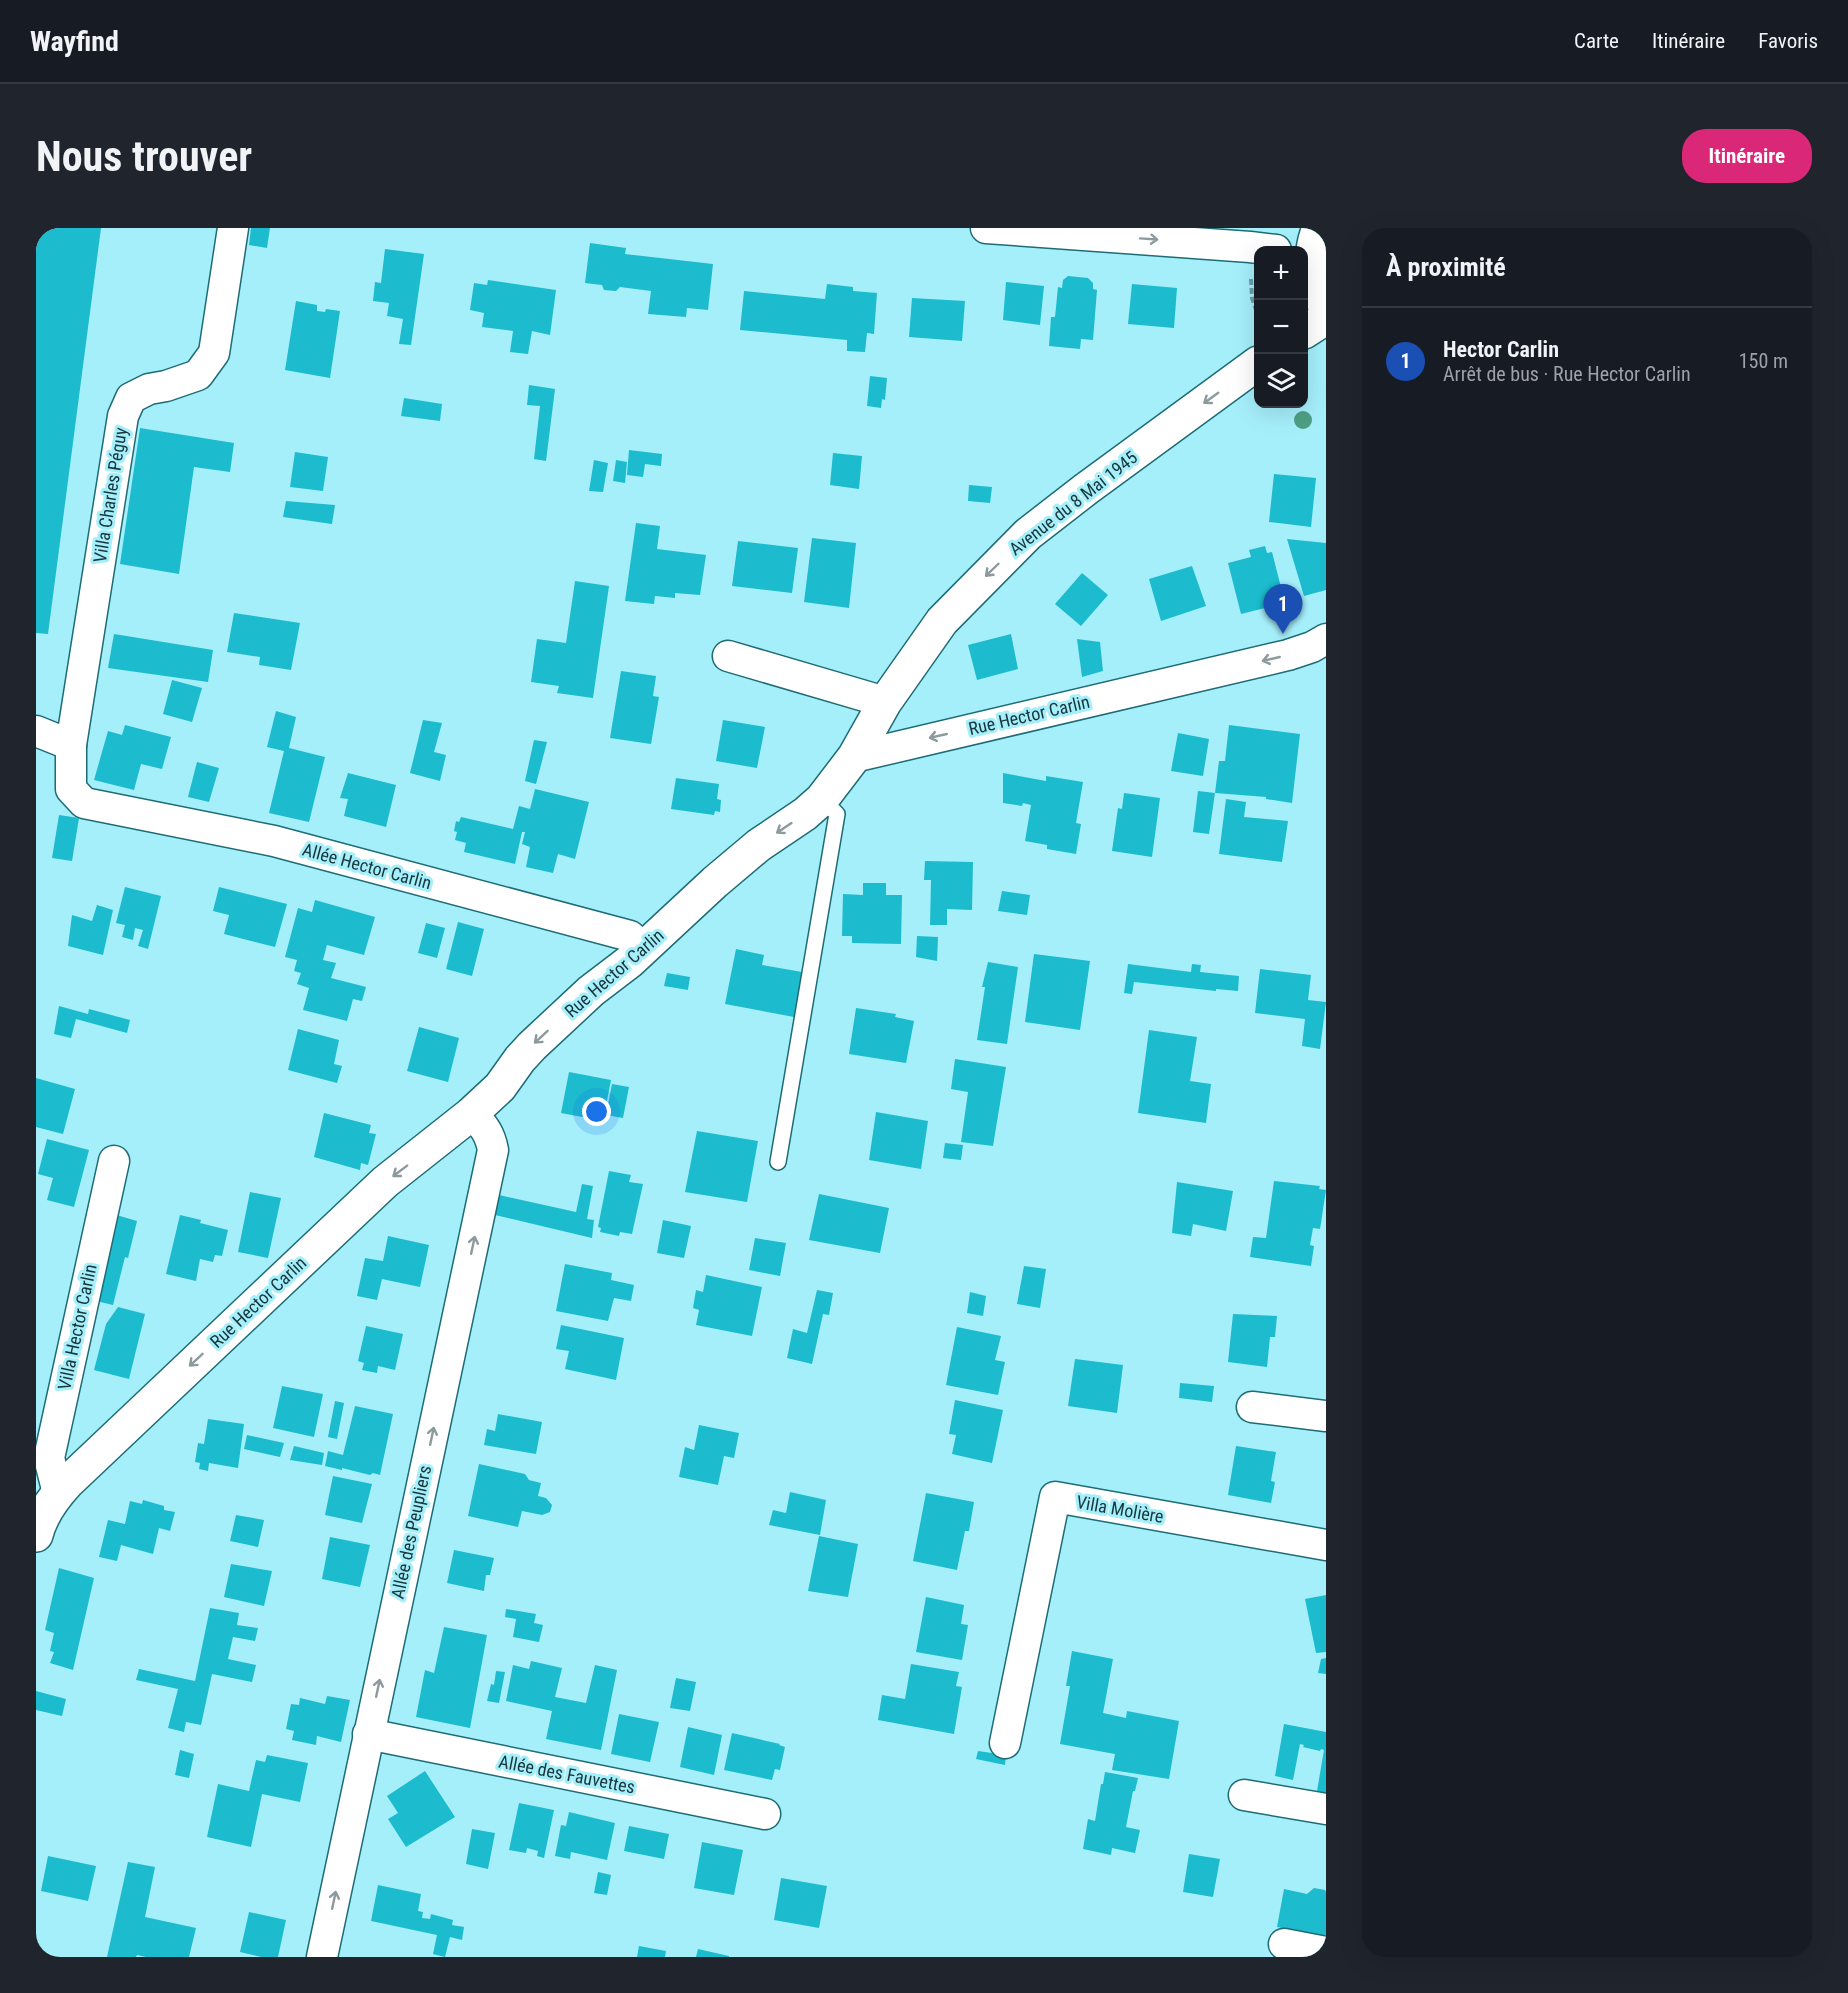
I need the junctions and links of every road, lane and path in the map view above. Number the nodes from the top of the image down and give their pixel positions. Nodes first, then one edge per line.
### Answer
1 (233, 228) edge
2 (986, 228) edge
3 (1311, 242) edge
4 (1254, 248) edge
5 (1250, 270) dead end
6 (1254, 304) edge
7 (1326, 307) edge
8 (1326, 318) edge
9 (1308, 329) edge
10 (1254, 366) edge
11 (1326, 639) edge
12 (728, 656) dead end
13 (885, 702) junction
14 (36, 731) edge
15 (71, 745) junction
16 (854, 757) junction
17 (822, 799) junction
18 (84, 803) joint
19 (644, 948) junction
20 (471, 1114) junction
21 (114, 1161) dead end
22 (778, 1162) dead end
23 (1252, 1407) dead end
24 (1326, 1416) edge
25 (58, 1493) junction
26 (36, 1535) edge
27 (1326, 1545) edge
28 (368, 1734) junction
29 (1005, 1743) dead end
30 (1244, 1795) dead end
31 (1326, 1809) edge
32 (765, 1814) dead end
33 (1284, 1944) dead end
34 (1326, 1952) edge
35 (322, 1957) edge

1 - 15 street, Villa Charles Péguy
2 -> 4 street
3 - 7 street
5 - 6 path
8 - 9 street
10 -> 13 street, Avenue du 8 Mai 1945
11 -> 16 street, Rue Hector Carlin
12 - 13 street
13 - 16 street, Avenue du 8 Mai 1945
14 - 15 street
15 - 18 street, Villa Charles Péguy
16 - 17 street, Rue Hector Carlin
17 -> 19 street, Rue Hector Carlin
17 - 22 lane
18 - 19 street, Allée Hector Carlin
19 -> 20 street, Rue Hector Carlin
20 -> 25 street, Rue Hector Carlin
28 -> 20 street, Allée des Peupliers
21 - 25 street, Villa Hector Carlin
23 - 24 street
25 - 26 street, Rue Hector Carlin
27 - 29 street, Villa Molière
28 - 32 street, Allée des Fauvettes
35 -> 28 street, Allée des Peupliers
30 - 31 street
33 - 34 street

